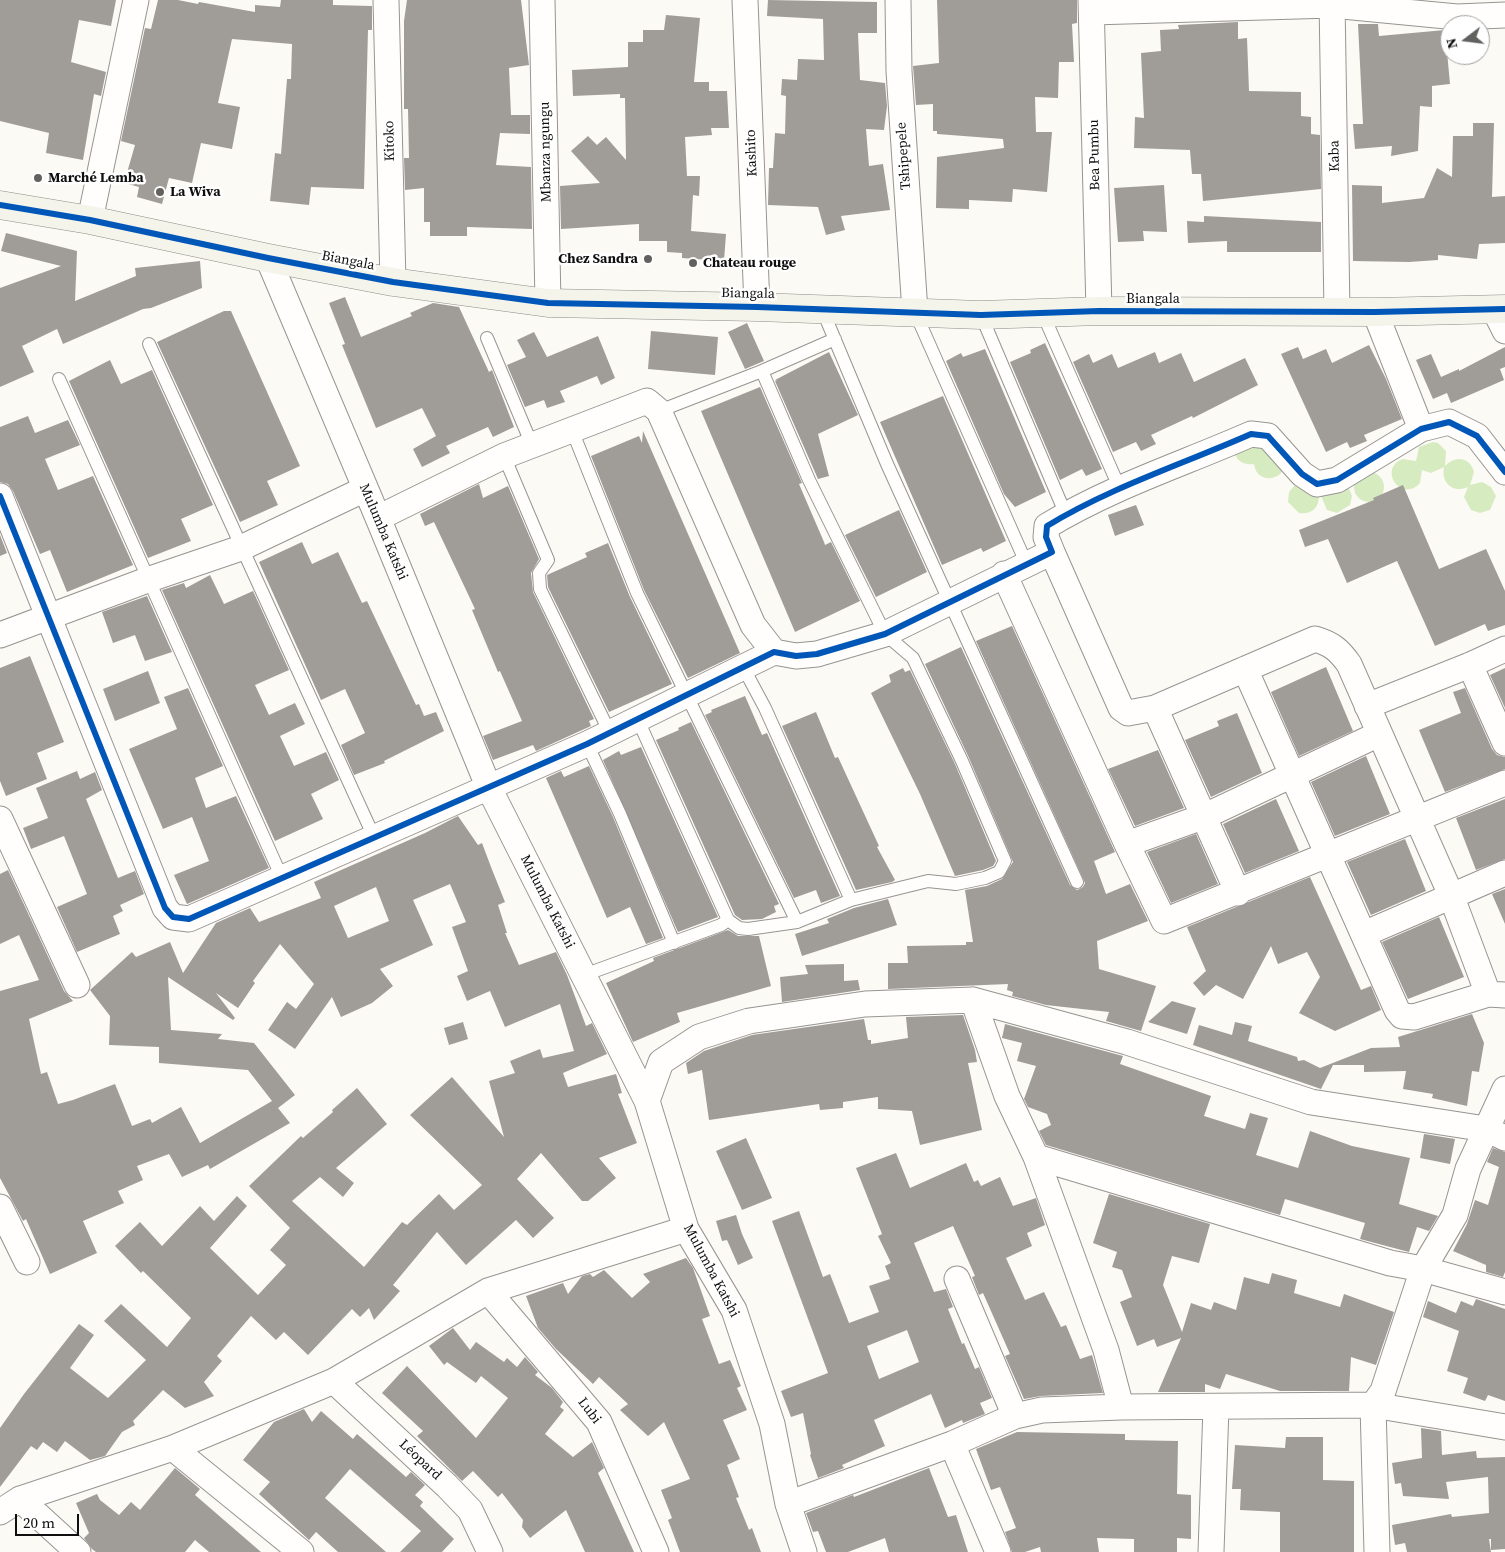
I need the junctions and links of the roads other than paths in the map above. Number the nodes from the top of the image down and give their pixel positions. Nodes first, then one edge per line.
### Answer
1 (136, 0) edge
2 (386, 0) edge
3 (542, 0) edge
4 (744, 0) edge
5 (898, 0) edge
6 (1332, 3) edge
7 (1092, 6) edge
8 (1505, 15) edge
9 (0, 206) edge
10 (90, 220) junction
11 (268, 258) junction
12 (392, 282) junction
13 (548, 303) junction
14 (757, 307) junction
15 (822, 309) junction
16 (1099, 311) junction
17 (915, 312) junction
18 (1042, 312) junction
19 (1338, 312) junction
20 (1375, 312) junction
21 (981, 315) junction
22 (1501, 316) edge
23 (488, 338) dead end
24 (835, 339) junction
25 (149, 344) dead end
26 (762, 371) junction
27 (59, 379) dead end
28 (659, 411) junction
29 (1421, 429) junction
30 (572, 430) junction
31 (532, 445) junction
32 (504, 456) junction
33 (1505, 472) edge
34 (365, 489) junction
35 (1120, 489) junction
36 (0, 496) edge
37 (1066, 515) junction
38 (378, 518) junction
39 (241, 548) junction
40 (1052, 552) junction
41 (1027, 565) junction
42 (1004, 574) junction
43 (150, 579) junction
44 (951, 602) junction
45 (47, 617) junction
46 (885, 634) junction
47 (0, 636) edge
48 (1505, 649) edge
49 (774, 652) junction
50 (1470, 665) junction
51 (744, 667) junction
52 (1245, 668) junction
53 (688, 694) junction
54 (1367, 706) junction
55 (1155, 708) junction
56 (638, 720) junction
57 (610, 733) junction
58 (1379, 734) junction
59 (1505, 743) edge
60 (586, 744) junction
61 (1291, 777) junction
62 (1505, 783) edge
63 (489, 788) junction
64 (1205, 816) junction
65 (1416, 817) junction
66 (0, 819) edge
67 (374, 837) junction
68 (1127, 844) junction
69 (1328, 855) junction
70 (1505, 873) edge
71 (282, 878) junction
72 (1077, 882) dead end
73 (1238, 893) junction
74 (1451, 895) junction
75 (851, 900) junction
76 (728, 920) junction
77 (796, 922) junction
78 (1364, 934) junction
79 (674, 943) junction
80 (584, 975) junction
81 (77, 985) dead end
82 (1497, 994) edge
83 (972, 1000) junction
84 (1505, 1089) edge
85 (647, 1101) junction
86 (1495, 1134) edge
87 (1036, 1157) junction
88 (0, 1207) edge
89 (686, 1229) junction
90 (28, 1262) dead end
91 (1423, 1269) junction
92 (957, 1279) dead end
93 (488, 1291) junction
94 (1505, 1292) edge
95 (334, 1381) junction
96 (1373, 1404) junction
97 (1120, 1407) junction
98 (1216, 1407) junction
99 (1015, 1416) junction
100 (1505, 1427) edge
101 (952, 1444) junction
102 (173, 1448) junction
103 (788, 1504) junction
104 (10, 1506) edge
105 (78, 1552) edge
106 (301, 1552) edge
107 (490, 1552) edge
108 (656, 1552) edge
109 (804, 1552) edge
110 (998, 1552) edge
111 (1211, 1552) edge
112 (1377, 1552) edge

1 - 10 street
2 - 12 street, Kitoko
3 - 13 street, Mbanza ngungu
4 - 14 street, Kashito
5 - 17 street, Tshipepele
6 - 7 street
6 - 8 street
6 - 19 street, Kaba
7 - 16 street, Bea Pumbu
9 - 10 street, Biangala
10 - 11 street, Biangala
11 - 12 street, Biangala
11 - 34 street, Mulumba Katshi
12 - 13 street, Biangala
13 - 14 street, Biangala
14 - 15 street, Biangala
15 - 17 street, Biangala
15 - 24 lane
16 - 18 street, Biangala
16 - 19 street, Biangala
17 - 21 street, Biangala
17 - 41 lane
18 - 21 street, Biangala
18 - 35 lane
19 - 20 street, Biangala
20 - 22 street, Biangala
20 - 29 street
21 - 37 lane
23 - 31 lane
24 - 26 lane
24 - 44 lane
25 - 39 lane
26 - 28 lane
26 - 46 lane
27 - 43 lane
28 - 30 street
28 - 49 street
29 - 33 street
29 - 35 street
30 - 31 street
30 - 53 lane
31 - 32 street
32 - 38 street
32 - 57 lane
34 - 38 street, Mulumba Katshi
34 - 39 street
35 - 37 street
36 - 45 street
37 - 40 street
38 - 63 street, Mulumba Katshi
39 - 43 street
39 - 67 lane
40 - 41 street
40 - 55 street
41 - 42 street
42 - 44 street
42 - 68 street
43 - 45 street
43 - 71 lane
44 - 46 street
44 - 72 lane
45 - 47 street
45 - 71 street
46 - 49 street
46 - 75 lane
48 - 50 street
49 - 51 street
50 - 54 street
50 - 59 street
51 - 53 street
51 - 75 lane
52 - 54 street
52 - 55 street
52 - 61 street
53 - 56 street
53 - 77 lane
54 - 58 street
55 - 64 street
56 - 57 street
56 - 76 lane
57 - 60 street
58 - 61 street
58 - 65 street
60 - 63 street
60 - 79 lane
61 - 64 street
61 - 69 street
62 - 65 street
63 - 67 street
63 - 80 street, Mulumba Katshi
64 - 68 street
64 - 73 street
65 - 69 street
65 - 74 street
66 - 81 street
67 - 71 street
68 - 73 street
69 - 73 street
69 - 78 street
70 - 74 street
74 - 78 street
74 - 82 street
75 - 77 lane
76 - 77 lane
76 - 79 lane
78 - 82 street
79 - 80 lane
80 - 85 street, Mulumba Katshi
83 - 85 street
83 - 86 street
83 - 87 street
84 - 86 street
85 - 89 street, Mulumba Katshi
86 - 91 street
87 - 91 street
87 - 97 street
88 - 90 street
89 - 93 street
89 - 103 street, Mulumba Katshi
91 - 94 street
91 - 96 street
92 - 99 street
93 - 95 street
93 - 108 street, Lubi
95 - 102 street
95 - 107 street, Léopard
96 - 98 street
96 - 100 street
96 - 112 street
97 - 98 street
97 - 99 street
98 - 111 street
99 - 101 street
101 - 103 street
101 - 110 street
102 - 104 street
102 - 106 street
103 - 109 street, Mulumba Katshi
104 - 105 street

